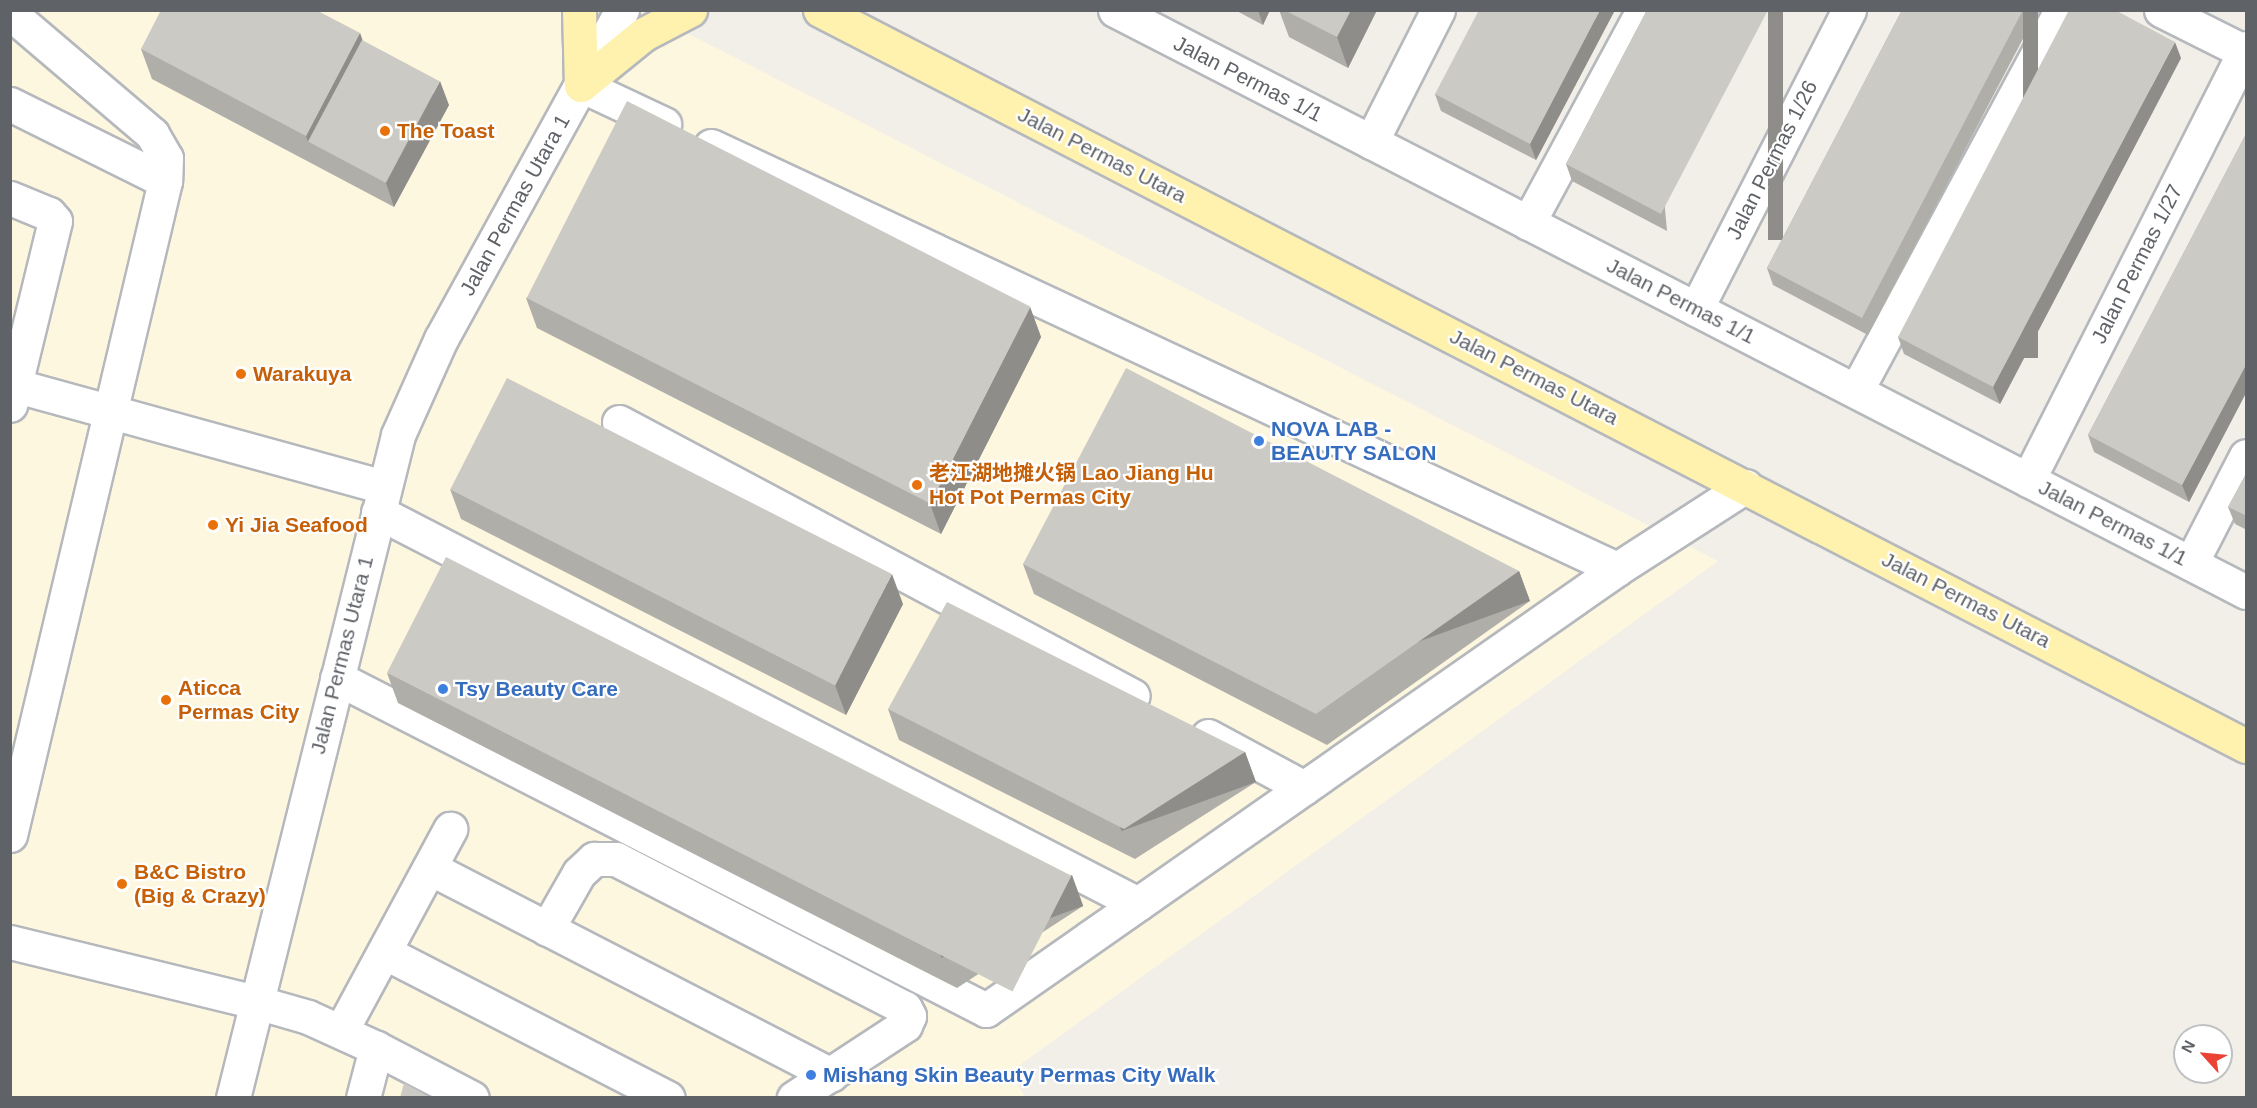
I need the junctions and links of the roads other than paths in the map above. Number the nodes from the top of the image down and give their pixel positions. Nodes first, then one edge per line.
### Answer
1 (579, 10) edge
2 (622, 10) edge
3 (690, 10) edge
4 (820, 10) edge
5 (1115, 10) edge
6 (1438, 10) edge
7 (1643, 10) edge
8 (1849, 10) edge
9 (2061, 10) edge
10 (2161, 10) edge
11 (16, 17) edge
12 (1148, 18) edge
13 (2244, 57) edge
14 (581, 86) junction
15 (10, 104) edge
16 (1371, 142) junction
17 (165, 181) junction
18 (10, 198) edge
19 (1528, 223) junction
20 (1696, 309) junction
21 (12, 391) edge
22 (1856, 391) junction
23 (110, 412) junction
24 (619, 422) dead end
25 (2247, 456) edge
26 (2028, 480) junction
27 (1746, 486) junction
28 (381, 499) junction
29 (2191, 563) junction
30 (1617, 570) junction
31 (2247, 592) edge
32 (337, 678) junction
33 (2247, 746) edge
34 (1304, 788) junction
35 (450, 829) dead end
36 (10, 835) edge
37 (430, 868) junction
38 (1138, 904) junction
39 (547, 929) junction
40 (10, 942) edge
41 (384, 952) junction
42 (256, 1002) junction
43 (341, 1031) junction
44 (376, 1048) junction
45 (831, 1075) junction
46 (233, 1098) edge
47 (363, 1098) edge
48 (472, 1098) edge
49 (668, 1098) edge
50 (795, 1098) edge

1 - 14 main road
2 - 14 street, Jalan Permas Utara 1
3 - 14 main road
4 - 27 main road, Jalan Permas Utara
5 - 12 street, Jalan Permas 1/1
6 - 16 street
7 - 19 street
8 - 20 street, Jalan Permas 1/26
9 - 22 street
10 - 13 street
11 - 17 street
12 - 16 street, Jalan Permas 1/1
13 - 26 street, Jalan Permas 1/27
14 - 28 street, Jalan Permas Utara 1
14 - 30 street
15 - 17 street
16 - 19 street, Jalan Permas 1/1
17 - 23 street
18 - 21 street
19 - 20 street, Jalan Permas 1/1
20 - 22 street, Jalan Permas 1/1
21 - 23 street
22 - 26 street, Jalan Permas 1/1
23 - 28 street
23 - 36 street
24 - 34 street
25 - 29 street
26 - 29 street, Jalan Permas 1/1
27 - 30 street
27 - 33 main road, Jalan Permas Utara
28 - 32 street, Jalan Permas Utara 1
28 - 38 street
29 - 31 street, Jalan Permas 1/1
30 - 34 street
32 - 38 street
32 - 42 street, Jalan Permas Utara 1
34 - 38 street
35 - 37 street
37 - 39 street
37 - 41 street
39 - 45 street
39 - 45 street
40 - 42 street
41 - 43 street
41 - 49 street
42 - 43 street
42 - 46 street, Jalan Permas Utara 1
43 - 44 street
44 - 47 street
44 - 48 street
45 - 50 street

